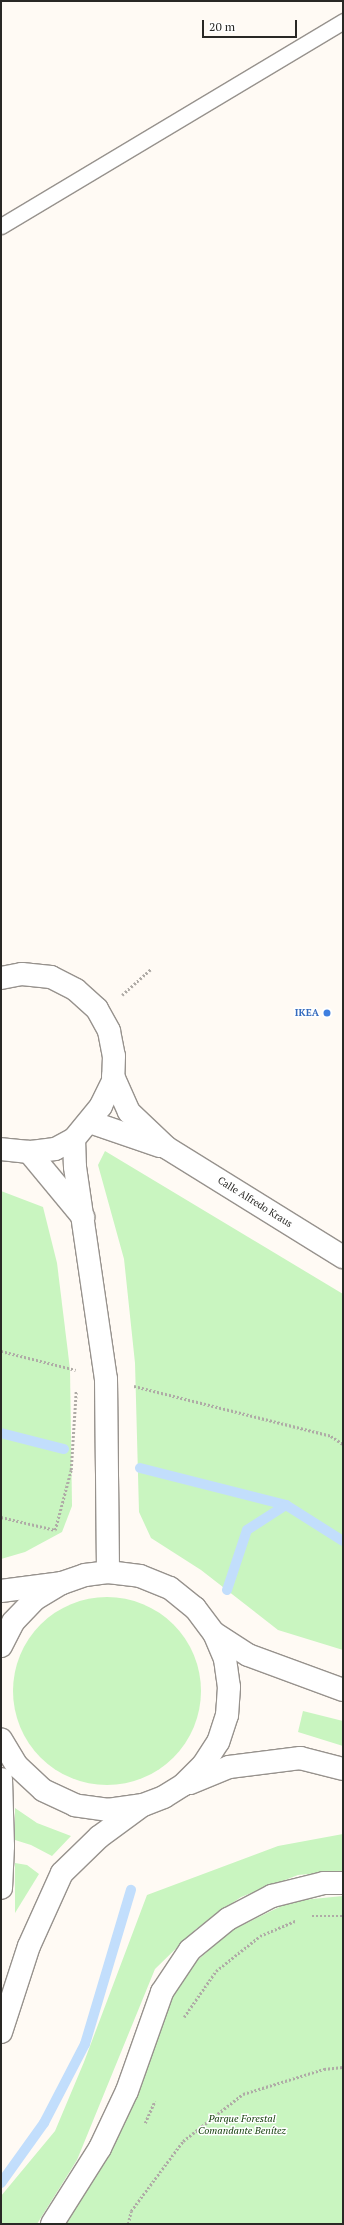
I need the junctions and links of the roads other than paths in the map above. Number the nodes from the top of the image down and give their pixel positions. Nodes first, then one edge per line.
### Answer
1 (343, 21) edge
2 (1, 226) edge
3 (1, 978) edge
4 (113, 1076) junction
5 (90, 1122) junction
6 (74, 1139) junction
7 (167, 1148) junction
8 (1, 1149) edge
9 (29, 1152) junction
10 (83, 1218) junction
11 (343, 1257) edge
12 (108, 1572) junction
13 (62, 1583) junction
14 (1, 1591) edge
15 (214, 1633) junction
16 (1, 1646) edge
17 (343, 1690) edge
18 (1, 1739) edge
19 (343, 1768) edge
20 (1, 1779) edge
21 (183, 1785) junction
22 (143, 1805) junction
23 (343, 1883) edge
24 (1, 1888) edge
25 (1, 2032) edge
26 (52, 2224) edge

1 - 2 lane
3 - 4 main road
4 - 5 main road
4 - 7 main road, Calle Alfredo Kraus
5 - 6 main road
5 - 7 main road, Calle Alfredo Kraus
6 - 9 main road
6 - 10 main road
7 - 11 main road, Calle Alfredo Kraus
8 - 9 main road
9 - 10 main road
10 - 12 main road
12 - 13 main road
12 - 15 main road
13 - 14 main road
13 - 16 main road
15 - 17 main road
15 - 21 main road
18 - 22 main road
19 - 21 main road
20 - 24 main road
21 - 22 main road
22 - 25 main road
23 - 26 main road

